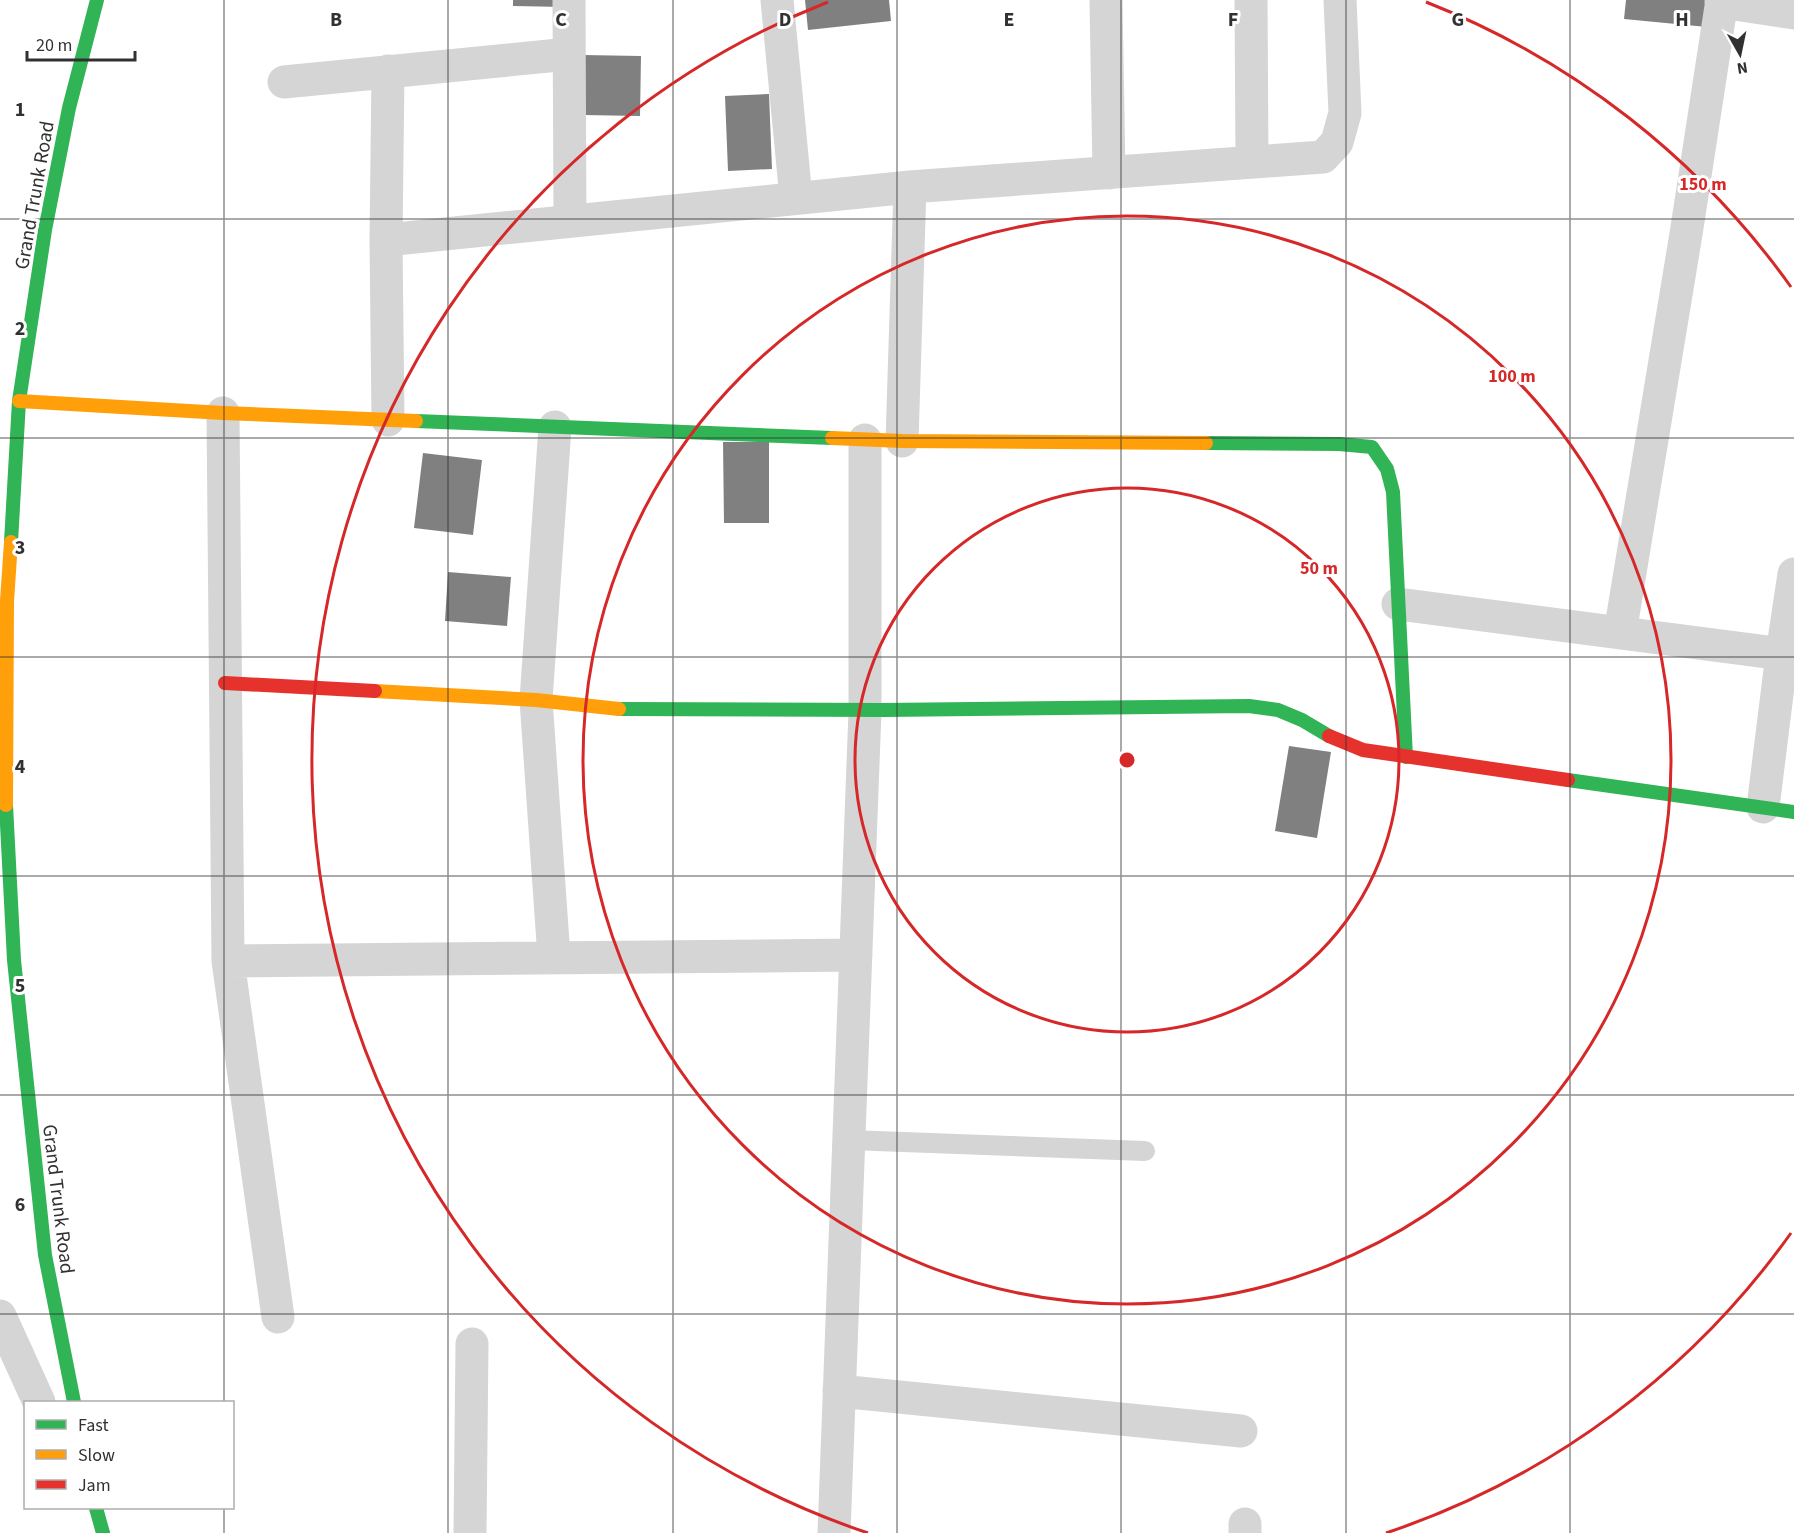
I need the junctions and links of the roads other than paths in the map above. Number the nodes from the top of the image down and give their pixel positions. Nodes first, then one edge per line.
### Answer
1 (97, 0) edge
2 (569, 0) edge
3 (777, 0) edge
4 (1106, 0) edge
5 (1251, 0) edge
6 (1340, 0) edge
7 (1721, 1) edge
8 (1794, 13) edge
9 (570, 54) junction
10 (388, 71) junction
11 (284, 82) dead end
12 (1252, 162) junction
13 (1109, 173) junction
14 (910, 187) junction
15 (796, 198) junction
16 (570, 221) junction
17 (386, 240) junction
18 (19, 401) junction
19 (223, 413) junction
20 (388, 420) junction
21 (555, 427) junction
22 (866, 440) junction
23 (902, 441) junction
24 (8, 446) edge
25 (1794, 574) edge
26 (1398, 604) junction
27 (1620, 633) junction
28 (1782, 654) junction
29 (225, 683) junction
30 (536, 700) junction
31 (3, 708) edge
32 (865, 711) junction
33 (1406, 757) junction
34 (1778, 809) edge
35 (855, 955) junction
36 (554, 957) junction
37 (228, 961) junction
38 (849, 1140) junction
39 (1144, 1151) dead end
40 (0, 1316) edge
41 (278, 1317) dead end
42 (472, 1344) dead end
43 (839, 1391) junction
44 (39, 1401) edge
45 (74, 1401) edge
46 (1241, 1431) dead end
47 (96, 1509) edge
48 (103, 1533) edge
49 (470, 1533) edge
50 (834, 1533) edge

1 - 18 street, Grand Trunk Road
2 - 9 street
3 - 15 street
4 - 13 street
5 - 12 street
6 - 12 street
7 - 8 street
7 - 27 street
9 - 10 street
9 - 16 street
10 - 11 street
10 - 17 street
12 - 13 street
13 - 14 street
14 - 15 street
14 - 23 street
15 - 16 street
16 - 17 street
17 - 20 street
18 - 19 street
18 - 24 street, Grand Trunk Road
19 - 20 street
19 - 29 street
20 - 21 street
21 - 22 street
21 - 30 street
22 - 23 street
22 - 32 street
23 - 26 street
24 - 31 street, Grand Trunk Road
25 - 28 street
26 - 27 street
26 - 33 street
27 - 28 street
28 - 34 street
29 - 30 street
29 - 37 street
30 - 32 street
30 - 36 street
31 - 45 street, Grand Trunk Road
32 - 33 street
32 - 35 street
33 - 34 street
35 - 36 street
35 - 38 street
36 - 37 street
37 - 41 street
38 - 39 lane
38 - 43 street
40 - 44 street
42 - 49 street
43 - 46 street
43 - 50 street
47 - 48 street

